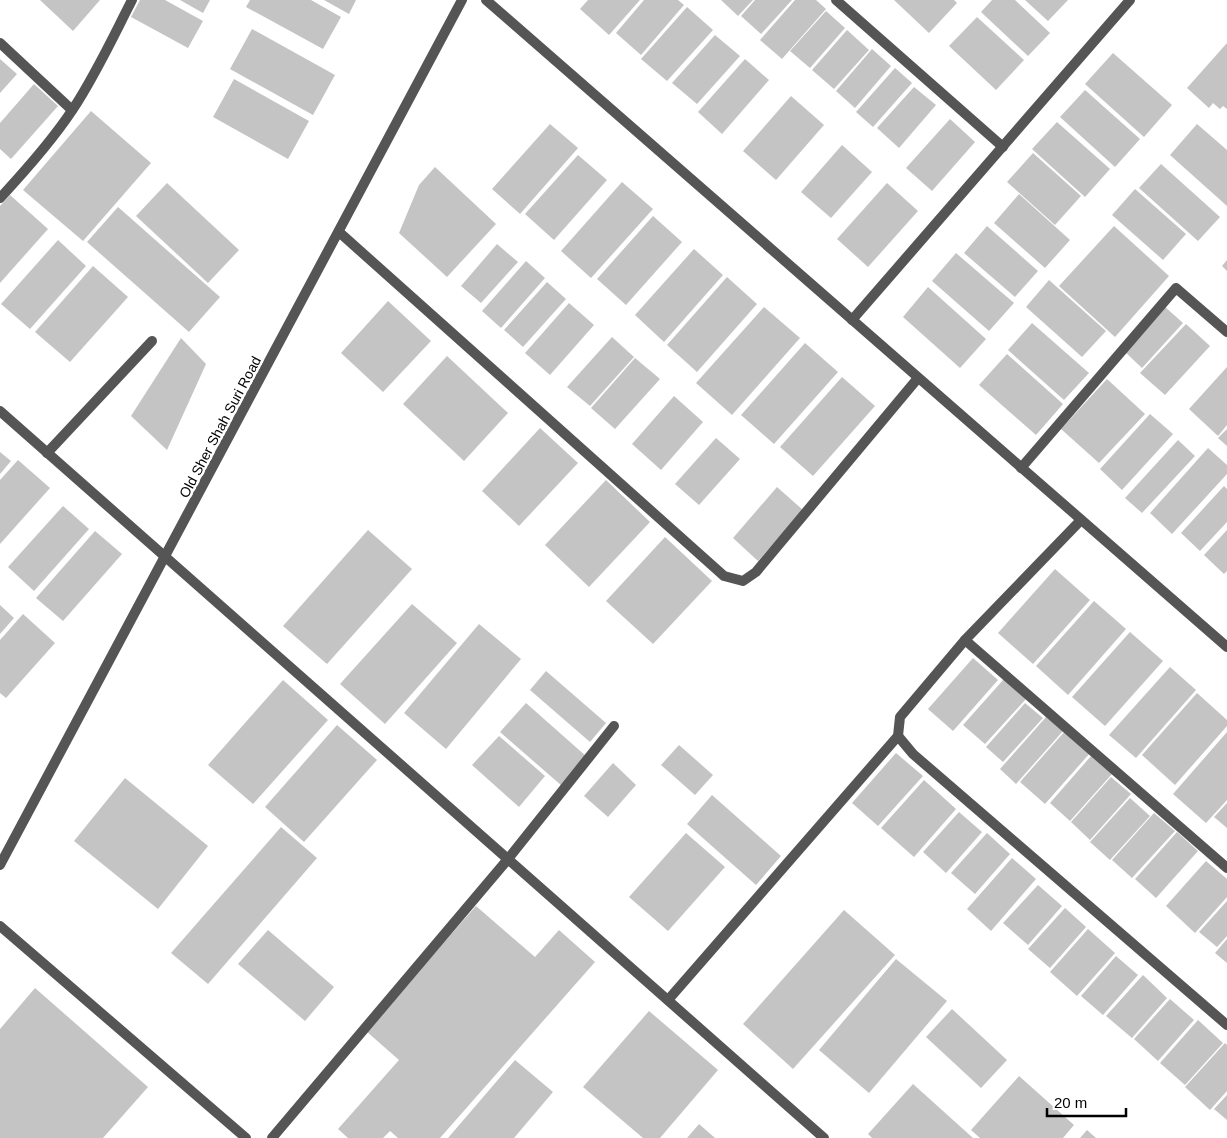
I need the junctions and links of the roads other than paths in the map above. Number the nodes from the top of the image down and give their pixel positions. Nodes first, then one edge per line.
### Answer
1 (132, 0) edge
2 (462, 0) edge
3 (486, 0) edge
4 (836, 0) edge
5 (1130, 0) edge
6 (0, 43) edge
7 (72, 110) junction
8 (1003, 146) junction
9 (0, 198) edge
10 (339, 232) junction
11 (852, 320) junction
12 (1227, 332) edge
13 (152, 341) dead end
14 (918, 378) junction
15 (0, 411) edge
16 (47, 453) junction
17 (1021, 468) junction
18 (1081, 520) junction
19 (165, 558) junction
20 (965, 640) junction
21 (1227, 647) edge
22 (614, 726) dead end
23 (898, 736) junction
24 (508, 860) junction
25 (0, 865) edge
26 (1227, 868) edge
27 (0, 926) edge
28 (668, 1000) junction
29 (1227, 1025) edge
30 (246, 1138) edge
31 (272, 1138) edge
32 (824, 1138) edge

1 - 7 street
2 - 10 street, Old Sher Shah Suri Road
3 - 11 street
4 - 8 street
5 - 8 street
6 - 7 street
7 - 9 street
8 - 11 street
10 - 14 street
10 - 19 street, Old Sher Shah Suri Road
11 - 14 street
12 - 17 street
13 - 16 street
14 - 17 street
15 - 16 street
16 - 19 street
17 - 18 street
18 - 20 street
18 - 21 street
19 - 24 street
19 - 25 street, Old Sher Shah Suri Road
20 - 23 street
20 - 26 street
22 - 24 street
23 - 28 street
23 - 29 street
24 - 28 street
24 - 31 street
27 - 30 street
28 - 32 street

